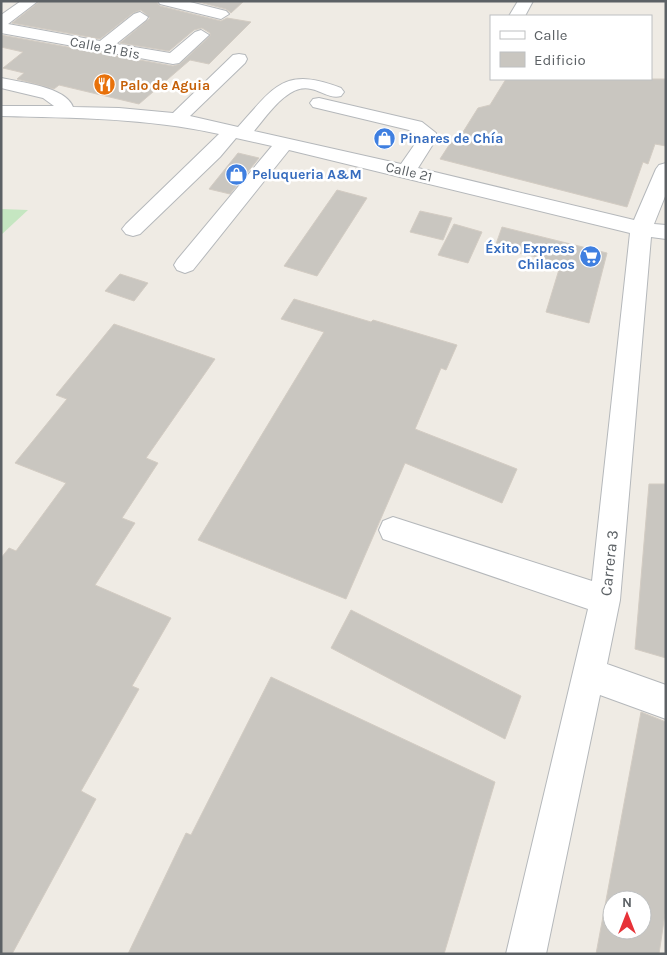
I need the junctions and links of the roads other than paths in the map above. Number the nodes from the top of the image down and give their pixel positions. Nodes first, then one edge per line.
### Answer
1 (165, 1) edge
2 (526, 1) edge
3 (25, 5) edge
4 (1, 6) edge
5 (221, 14) dead end
6 (518, 15) edge
7 (140, 17) dead end
8 (1, 22) edge
9 (1, 28) edge
10 (201, 35) dead end
11 (102, 47) junction
12 (239, 59) dead end
13 (1, 83) edge
14 (335, 92) dead end
15 (319, 103) dead end
16 (1, 111) edge
17 (61, 112) junction
18 (178, 119) junction
19 (237, 132) junction
20 (285, 143) junction
21 (666, 170) edge
22 (406, 171) junction
23 (133, 229) dead end
24 (654, 231) edge
25 (185, 265) dead end
26 (393, 530) dead end
27 (605, 600) junction
28 (588, 674) junction
29 (666, 702) edge
30 (526, 954) edge

1 - 5 street
2 - 6 street
3 - 4 street
3 - 8 street
7 - 11 street
9 - 11 street, Calle 21 Bis
10 - 11 street, Calle 21 Bis
12 - 18 street
13 - 17 street
14 - 19 street
15 - 22 street
16 - 17 street, Calle 21
17 - 18 street, Calle 21
18 - 19 street, Calle 21
19 - 20 street, Calle 21
19 - 23 street
20 - 22 street, Calle 21
20 - 25 street
21 - 24 street, Carrera 3
22 - 24 street, Calle 21
24 - 27 street, Carrera 3
26 - 27 street
27 - 28 street, Carrera 3
28 - 29 street
28 - 30 street, Carrera 3

